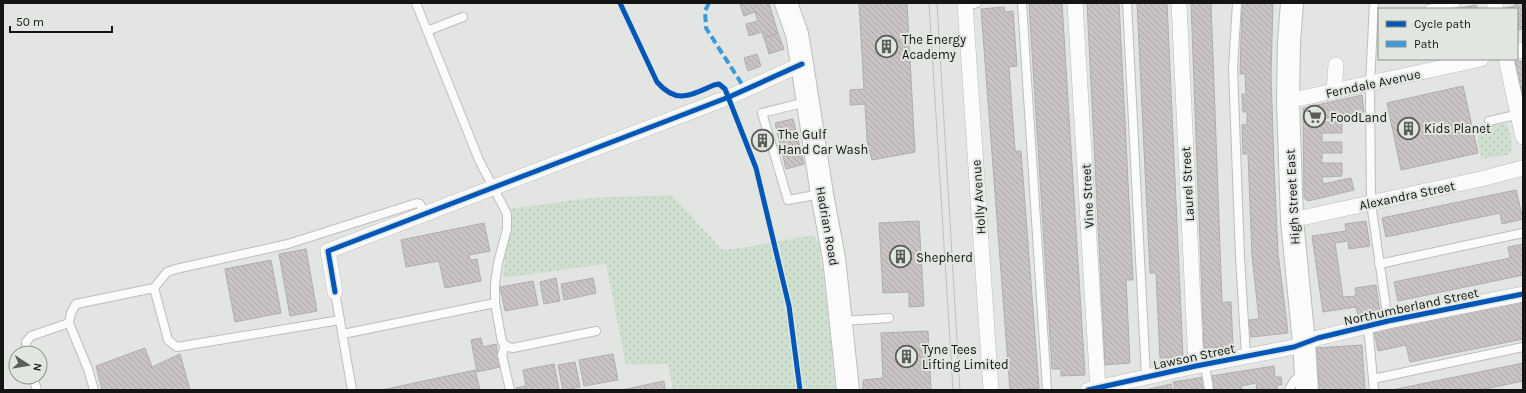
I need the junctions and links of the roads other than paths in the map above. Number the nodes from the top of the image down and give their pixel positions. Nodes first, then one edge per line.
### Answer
1 (416, 3) edge
2 (786, 3) edge
3 (1022, 3) edge
4 (1075, 3) edge
5 (1127, 3) edge
6 (1179, 3) edge
7 (1237, 3) edge
8 (1292, 3) edge
9 (1374, 3) edge
10 (1456, 3) edge
11 (969, 4) edge
12 (1434, 8) edge
13 (463, 17) dead end
14 (1376, 21) edge
15 (428, 31) junction
16 (1477, 60) edge
17 (1506, 60) edge
18 (802, 64) junction
19 (1336, 65) dead end
20 (1370, 84) junction
21 (1334, 91) junction
22 (809, 101) junction
23 (1288, 101) junction
24 (1521, 114) edge
25 (1489, 121) dead end
26 (1523, 137) edge
27 (1523, 168) edge
28 (494, 187) junction
29 (822, 194) junction
30 (1371, 203) junction
31 (424, 214) junction
32 (1292, 220) junction
33 (1523, 233) edge
34 (1379, 264) junction
35 (154, 288) junction
36 (335, 292) joint
37 (1523, 294) edge
38 (495, 304) junction
39 (889, 318) dead end
40 (340, 320) junction
41 (841, 321) junction
42 (1388, 321) junction
43 (69, 323) junction
44 (1368, 326) junction
45 (596, 331) dead end
46 (343, 334) junction
47 (1304, 343) junction
48 (26, 345) edge
49 (505, 345) junction
50 (1523, 347) edge
51 (1246, 356) junction
52 (1201, 365) junction
53 (1146, 377) junction
54 (1306, 380) edge
55 (1373, 380) junction
56 (1095, 389) edge
57 (94, 390) edge
58 (352, 390) edge
59 (510, 390) edge
60 (848, 390) edge
61 (991, 390) edge
62 (1047, 390) edge
63 (1209, 390) edge
64 (1289, 390) edge
65 (1374, 390) edge

1 - 15 lane
2 - 18 main road, Hadrian Road
3 - 62 lane
4 - 56 street, Vine Street
5 - 53 lane
6 - 52 street, Laurel Street
7 - 51 lane
8 - 23 main road, High Street East
9 - 14 lane
10 - 12 lane
11 - 61 street, Holly Avenue
13 - 15 lane
14 - 20 lane
15 - 28 lane
16 - 20 street, Ferndale Avenue
17 - 24 street
18 - 22 main road, Hadrian Road
18 - 28 street
19 - 21 street
20 - 21 street, Ferndale Avenue
20 - 30 lane
21 - 23 street, Ferndale Avenue
22 - 29 main road, Hadrian Road
22 - 29 lane
23 - 32 main road, High Street East
24 - 25 lane
24 - 26 street
27 - 30 street, Alexandra Street
28 - 31 street
28 - 38 lane
29 - 41 main road, Hadrian Road
30 - 32 street, Alexandra Street
30 - 34 lane
31 - 35 lane
31 - 36 street
32 - 47 main road, High Street East
33 - 34 lane
34 - 42 lane
35 - 40 lane
35 - 43 lane
36 - 40 lane
37 - 42 street, Northumberland Street
38 - 46 lane
38 - 49 lane
39 - 41 lane
40 - 46 lane
41 - 60 main road, Hadrian Road
42 - 44 street, Northumberland Street
43 - 48 lane
43 - 57 lane
44 - 47 street, Northumberland Street
44 - 55 lane
45 - 49 lane
46 - 58 lane
47 - 51 street, Lawson Street
47 - 54 main road, High Street East
49 - 59 lane
50 - 55 lane
51 - 52 street, Lawson Street
52 - 53 street, Lawson Street
52 - 63 lane
53 - 56 street, Lawson Street
54 - 64 lane
55 - 65 lane

